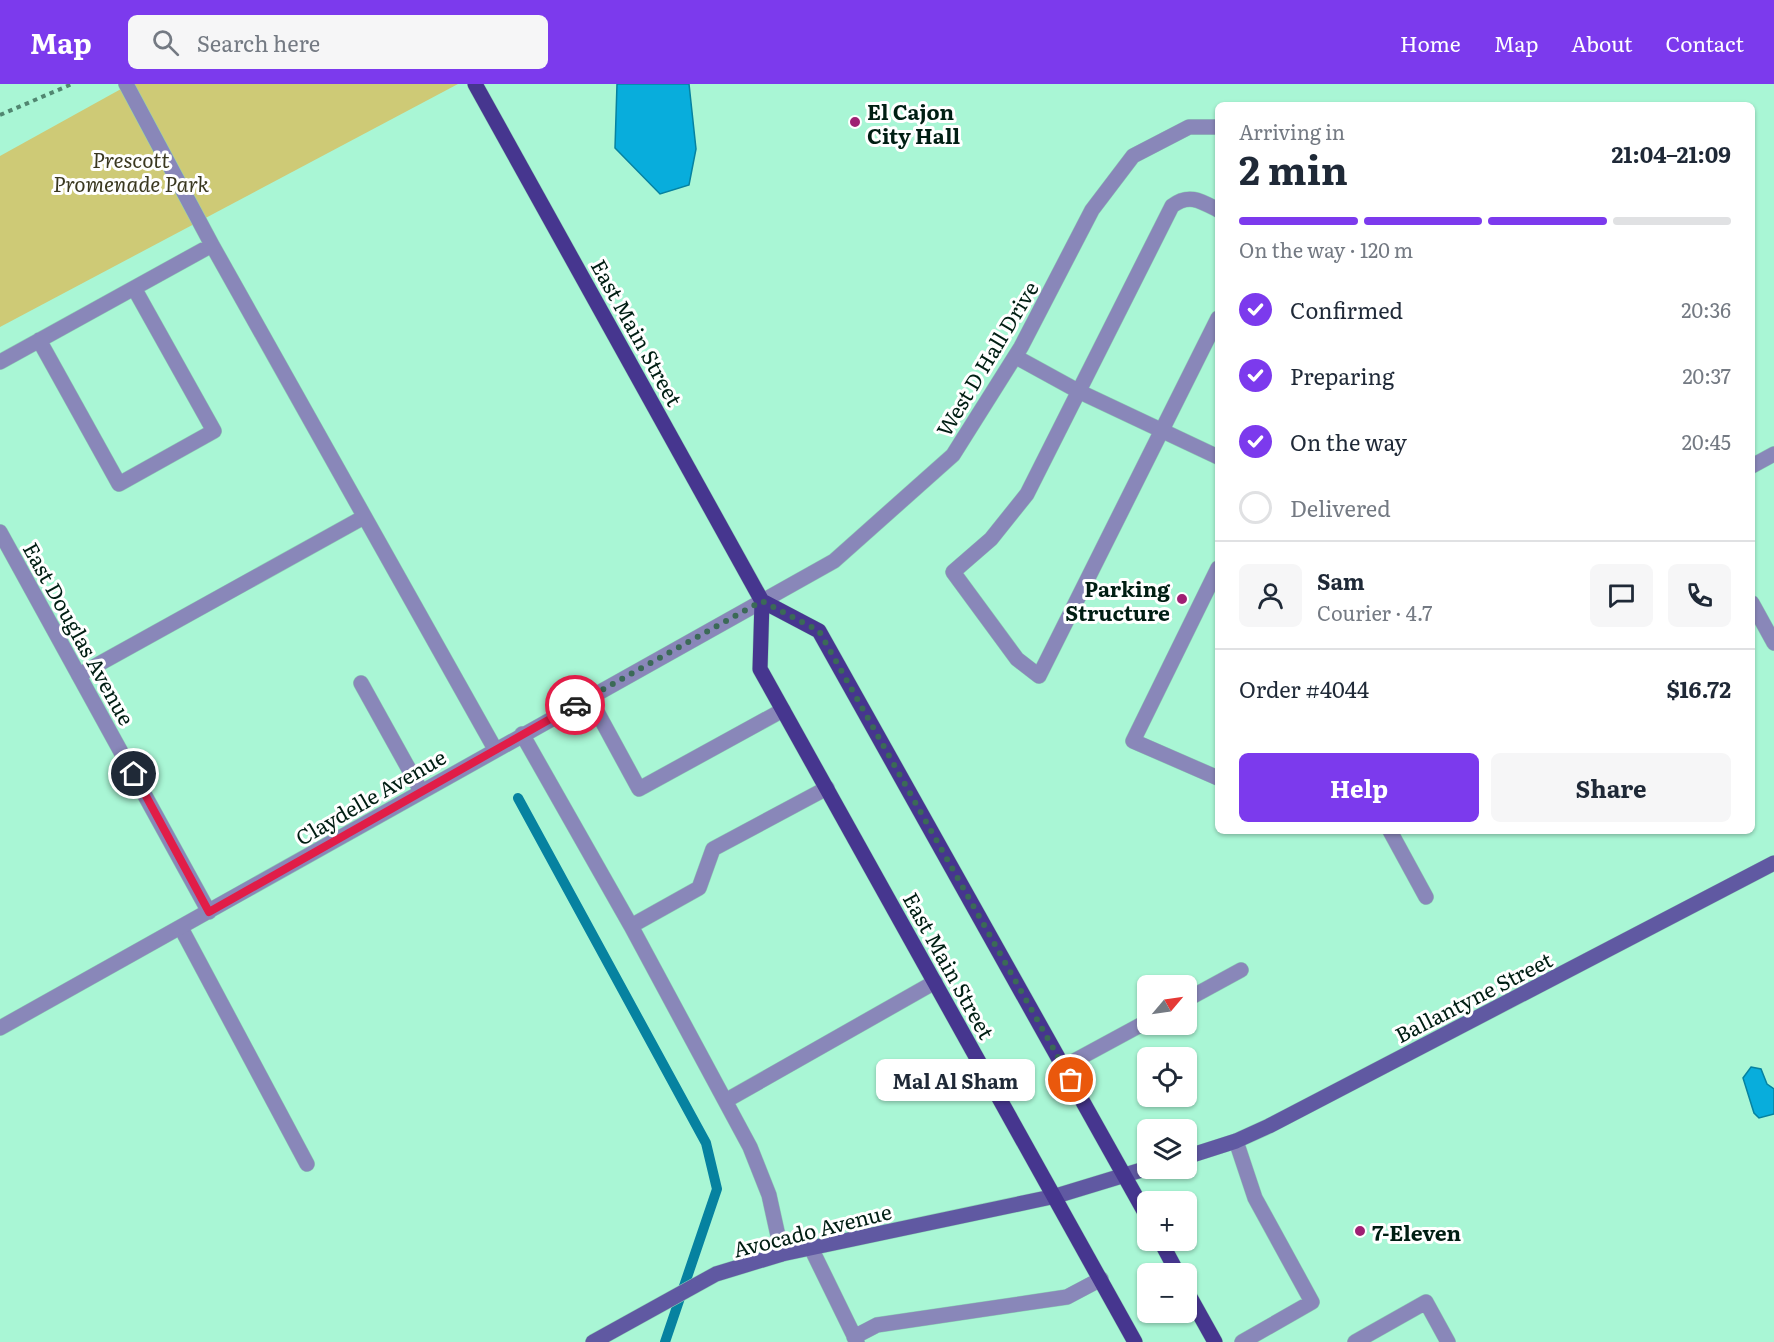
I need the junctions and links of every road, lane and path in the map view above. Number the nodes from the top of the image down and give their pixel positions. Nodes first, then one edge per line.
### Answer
1 (72, 84) edge
2 (126, 84) edge
3 (475, 84) edge
4 (0, 115) edge
5 (1215, 127) edge
6 (1215, 209) edge
7 (212, 245) junction
8 (134, 288) junction
9 (1215, 324) edge
10 (39, 340) junction
11 (1016, 357) junction
12 (0, 362) edge
13 (1078, 391) junction
14 (1161, 431) junction
15 (1774, 454) edge
16 (1215, 456) edge
17 (1755, 464) edge
18 (364, 517) junction
19 (0, 532) edge
20 (1215, 574) edge
21 (762, 601) junction
22 (1755, 608) edge
23 (1774, 643) edge
24 (79, 675) junction
25 (361, 683) dead end
26 (589, 697) junction
27 (783, 710) junction
28 (522, 734) junction
29 (495, 749) junction
30 (1215, 777) edge
31 (826, 788) junction
32 (421, 791) junction
33 (1392, 834) edge
34 (1774, 863) edge
35 (1426, 897) dead end
36 (209, 912) junction
37 (632, 926) junction
38 (181, 928) junction
39 (1241, 970) dead end
40 (935, 982) junction
41 (1197, 994) edge
42 (1137, 1027) edge
43 (0, 1028) edge
44 (1063, 1067) junction
45 (727, 1100) junction
46 (1236, 1141) junction
47 (1197, 1153) edge
48 (307, 1164) dead end
49 (1137, 1172) edge
50 (1124, 1176) junction
51 (1056, 1196) junction
52 (1137, 1199) edge
53 (811, 1248) junction
54 (782, 1254) junction
55 (1101, 1279) junction
56 (1197, 1310) edge
57 (856, 1340) edge
58 (593, 1342) edge
59 (1135, 1342) edge
60 (1215, 1342) edge
61 (1242, 1342) edge
62 (1355, 1342) edge
63 (1448, 1342) edge

1 - 4 path
2 - 7 street
3 - 21 main road, East Main Street
5 - 11 street, West D Hall Drive
6 - 13 street
7 - 8 street
7 - 18 street
8 - 10 street
8 - 10 street
9 - 14 street
10 - 12 street
11 - 13 street
11 - 21 street, West D Hall Drive
13 - 14 street
13 - 14 street
14 - 16 street
15 - 17 street
18 - 24 street
18 - 29 street
19 - 24 street, East Douglas Avenue
20 - 30 street
21 - 26 street, Claydelle Avenue
21 - 27 main road, East Main Street
21 - 44 main road
22 - 23 street
24 - 36 street, East Douglas Avenue
25 - 32 street
26 - 27 street
26 - 28 street, Claydelle Avenue
27 - 31 main road, East Main Street
28 - 29 street, Claydelle Avenue
28 - 37 street
29 - 32 street, Claydelle Avenue
31 - 37 street
31 - 40 main road, East Main Street
32 - 36 street, Claydelle Avenue
33 - 35 street
34 - 46 main road, Ballantyne Street
36 - 38 street, Claydelle Avenue
37 - 45 street
38 - 43 street, Claydelle Avenue
38 - 48 street
39 - 41 street
40 - 45 street
40 - 51 main road, East Main Street
42 - 44 street
44 - 50 main road
45 - 54 street
46 - 47 main road, Ballantyne Street
46 - 61 street
49 - 50 main road
50 - 51 main road
50 - 52 main road
51 - 53 main road, Avocado Avenue
51 - 55 main road, East Main Street
53 - 54 main road, Avocado Avenue
53 - 57 street
54 - 58 main road, Avocado Avenue
55 - 57 street
55 - 59 main road, East Main Street
56 - 60 main road
62 - 63 street

